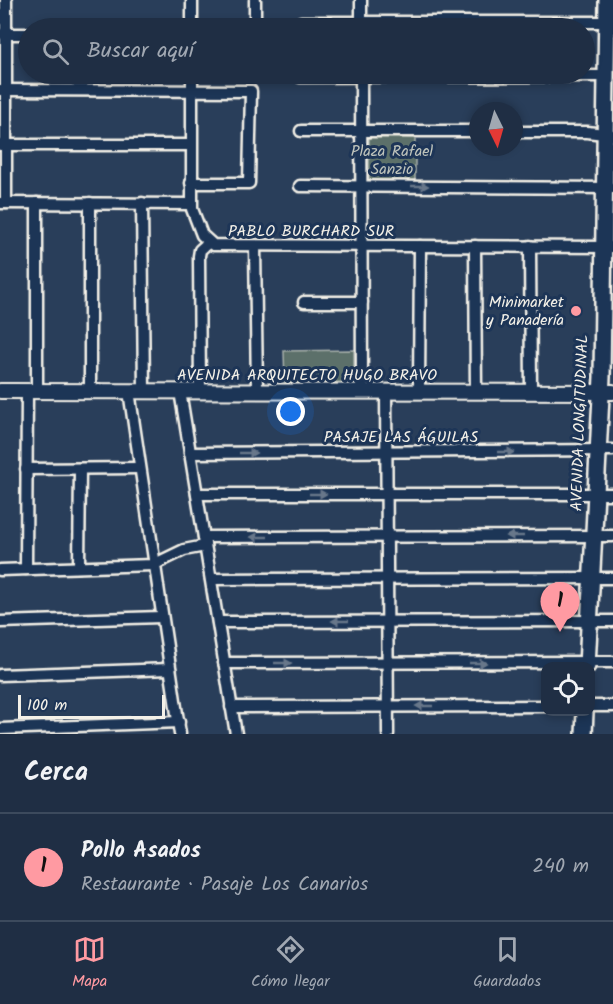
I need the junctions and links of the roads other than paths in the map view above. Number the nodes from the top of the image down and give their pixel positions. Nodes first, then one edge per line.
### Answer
1 (6, 0) edge
2 (192, 0) edge
3 (255, 0) edge
4 (361, 0) edge
5 (607, 0) edge
6 (192, 18) edge
7 (255, 18) edge
8 (361, 18) edge
9 (609, 29) edge
10 (3, 34) edge
11 (608, 81) edge
12 (191, 84) edge
13 (361, 84) edge
14 (3, 90) edge
15 (191, 91) junction
16 (301, 131) dead end
17 (361, 131) junction
18 (469, 132) edge
19 (523, 132) edge
20 (609, 134) edge
21 (3, 145) edge
22 (191, 145) junction
23 (191, 183) junction
24 (300, 186) dead end
25 (362, 186) junction
26 (609, 188) edge
27 (3, 203) edge
28 (36, 203) junction
29 (90, 203) junction
30 (142, 203) junction
31 (191, 204) junction
32 (209, 242) junction
33 (255, 246) junction
34 (362, 246) junction
35 (420, 246) junction
36 (475, 246) junction
37 (530, 246) junction
38 (608, 247) edge
39 (304, 302) dead end
40 (362, 302) junction
41 (0, 391) edge
42 (32, 391) junction
43 (90, 391) junction
44 (129, 391) junction
45 (144, 391) junction
46 (180, 391) junction
47 (200, 391) junction
48 (257, 391) junction
49 (362, 391) junction
50 (386, 391) junction
51 (419, 391) junction
52 (476, 391) junction
53 (531, 392) junction
54 (607, 392) edge
55 (606, 450) edge
56 (386, 452) junction
57 (190, 453) junction
58 (139, 468) junction
59 (26, 469) junction
60 (80, 469) junction
61 (197, 494) junction
62 (387, 494) junction
63 (596, 494) junction
64 (613, 494) edge
65 (593, 536) junction
66 (613, 536) edge
67 (387, 537) junction
68 (205, 542) junction
69 (153, 565) junction
70 (79, 567) junction
71 (26, 569) junction
72 (0, 570) edge
73 (387, 578) junction
74 (591, 578) junction
75 (613, 578) edge
76 (211, 579) junction
77 (161, 617) junction
78 (387, 621) junction
79 (589, 621) junction
80 (613, 621) edge
81 (0, 622) edge
82 (218, 622) junction
83 (587, 662) edge
84 (224, 663) junction
85 (388, 663) junction
86 (613, 663) edge
87 (595, 664) edge
88 (541, 665) edge
89 (170, 669) junction
90 (0, 675) edge
91 (388, 706) junction
92 (541, 706) edge
93 (595, 706) edge
94 (613, 706) edge
95 (231, 707) junction
96 (585, 716) edge
97 (178, 722) junction
98 (0, 729) edge
99 (180, 734) edge
100 (236, 734) edge
101 (388, 734) edge
102 (584, 734) edge

1 - 10 street
2 - 6 street
3 - 7 street
4 - 8 street
5 - 9 main road, AVENIDA LONGITUDINAL
9 - 11 main road, AVENIDA LONGITUDINAL
10 - 14 street
11 - 20 main road, AVENIDA LONGITUDINAL
12 - 15 street
13 - 17 street
14 - 15 street
14 - 21 street
15 - 22 street
15 - 23 street
16 - 17 street
17 - 18 street
17 - 25 street
19 - 20 street
20 - 26 main road, AVENIDA LONGITUDINAL
21 - 22 street
21 - 27 street
22 - 23 street
23 - 31 street
24 - 25 street
25 -> 26 street
25 - 34 street
26 - 38 main road, AVENIDA LONGITUDINAL
27 - 28 street
28 - 29 street
28 - 42 street
29 - 30 street
29 - 43 street
30 - 31 street
30 - 45 street
31 - 32 street, PABLO BURCHARD SUR
32 - 33 street, PABLO BURCHARD SUR
32 - 47 street
33 - 34 street, PABLO BURCHARD SUR
33 - 48 street
34 - 35 street, PABLO BURCHARD SUR
34 - 40 street
35 - 36 street, PABLO BURCHARD SUR
35 - 51 street
36 - 37 street, PABLO BURCHARD SUR
36 - 52 street
37 - 38 street, PABLO BURCHARD SUR
37 - 53 street
38 - 54 main road, AVENIDA LONGITUDINAL
39 - 40 street
40 - 49 street
41 - 42 street, AVENIDA ARQUITECTO HUGO BRAVO
42 - 43 street, AVENIDA ARQUITECTO HUGO BRAVO
42 - 59 street
43 - 44 street, AVENIDA ARQUITECTO HUGO BRAVO
44 - 45 street, AVENIDA ARQUITECTO HUGO BRAVO
44 - 58 street
45 - 46 street, AVENIDA ARQUITECTO HUGO BRAVO
46 - 47 street, AVENIDA ARQUITECTO HUGO BRAVO
46 - 57 street
47 - 48 street, AVENIDA ARQUITECTO HUGO BRAVO
48 - 49 street, AVENIDA ARQUITECTO HUGO BRAVO
49 - 50 street, AVENIDA ARQUITECTO HUGO BRAVO
50 - 51 street, AVENIDA ARQUITECTO HUGO BRAVO
50 - 56 street
51 - 52 street, AVENIDA ARQUITECTO HUGO BRAVO
52 - 53 street, AVENIDA ARQUITECTO HUGO BRAVO
53 - 54 street, AVENIDA ARQUITECTO HUGO BRAVO
54 - 55 main road, AVENIDA LONGITUDINAL
56 -> 55 street, PASAJE LAS ÁGUILAS
55 - 63 main road, AVENIDA LONGITUDINAL
57 -> 56 street, PASAJE LAS ÁGUILAS
56 - 62 street
57 - 61 street
58 - 60 street
58 - 69 street
59 - 60 street
59 - 71 street
60 - 70 street
61 -> 62 street
61 - 68 street
62 - 63 street
62 - 67 street
63 - 64 street
63 - 65 main road, AVENIDA LONGITUDINAL
65 - 66 street
65 -> 67 street
65 - 74 main road, AVENIDA LONGITUDINAL
67 -> 68 street
67 - 73 street
68 - 69 street
68 - 76 street
69 - 70 street
69 - 77 street
70 - 71 street
71 - 72 street
73 - 74 street
73 - 76 street
73 - 78 street
74 - 75 street
74 - 79 main road, AVENIDA LONGITUDINAL
76 - 82 street
77 - 81 street
77 - 89 street
78 - 79 street
78 -> 82 street
78 - 85 street
79 - 80 street
79 - 83 main road, AVENIDA LONGITUDINAL
82 - 84 street
84 -> 85 street
84 - 95 street
85 -> 88 street
85 - 91 street
86 - 87 street
89 - 90 street
89 - 97 street
92 -> 91 street
91 - 95 street
91 - 101 street
93 - 94 street
95 - 100 street
96 - 102 main road
97 - 98 street
97 - 99 street

